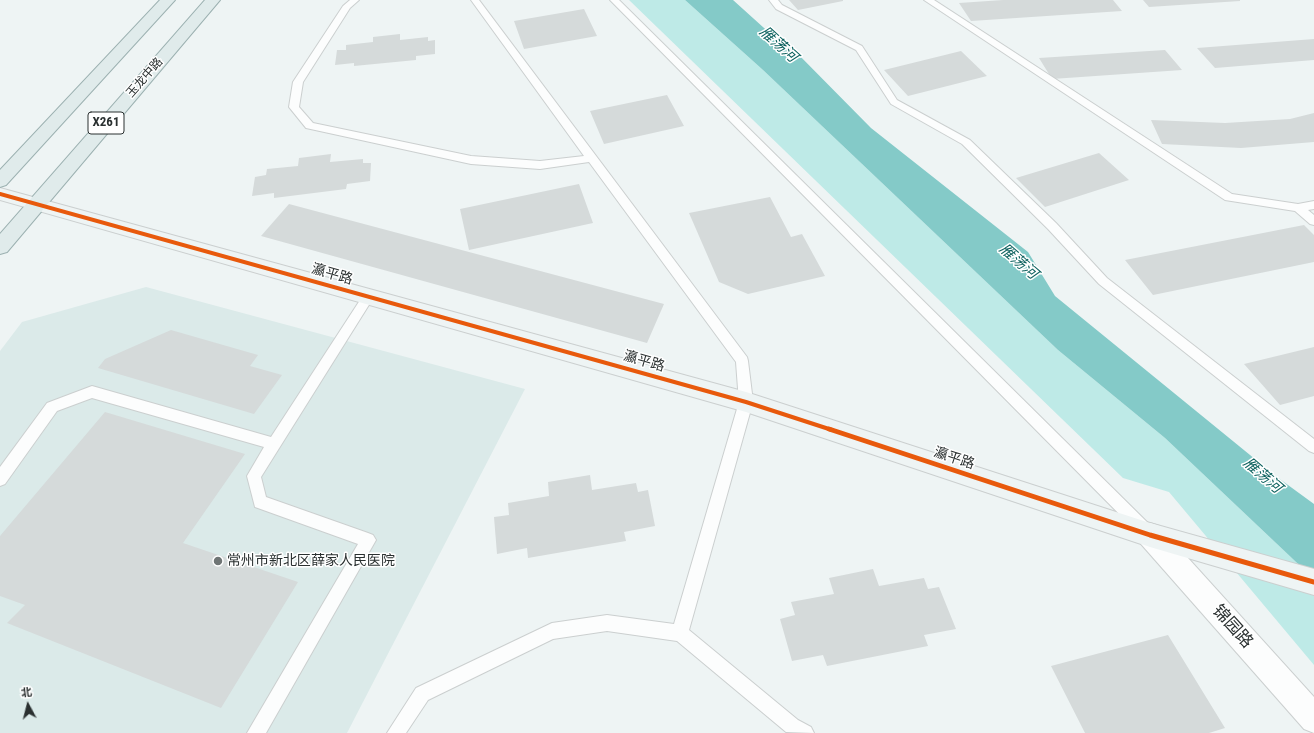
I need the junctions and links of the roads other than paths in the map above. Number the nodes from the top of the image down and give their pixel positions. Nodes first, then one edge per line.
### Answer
1 (168, 0) edge
2 (213, 0) edge
3 (355, 0) edge
4 (475, 0) edge
5 (614, 0) edge
6 (773, 0) edge
7 (928, 0) edge
8 (592, 158) junction
9 (0, 181) edge
10 (0, 194) edge
11 (36, 204) junction
12 (1314, 205) edge
13 (1298, 208) junction
14 (1314, 221) edge
15 (0, 247) edge
16 (368, 297) junction
17 (746, 402) junction
18 (274, 444) junction
19 (1314, 446) edge
20 (0, 479) edge
21 (1150, 535) junction
22 (1314, 582) edge
23 (680, 633) junction
24 (1314, 719) edge
25 (256, 733) edge
26 (396, 733) edge
27 (805, 733) edge

1 - 9 main road, X261
2 - 11 main road, 玉龙中路 / X261
3 - 8 lane
4 - 8 lane
5 - 21 lane
6 - 19 lane
7 - 13 lane
8 - 17 lane
10 - 11 street, 瀛平路
11 - 15 main road, 玉龙中路 / X261
11 - 16 street, 瀛平路
12 - 13 lane
13 - 14 lane
16 - 17 street, 瀛平路
16 - 18 lane
17 - 21 street, 瀛平路
17 - 23 lane
18 - 20 lane
18 - 25 lane
21 - 22 street, 瀛平路
21 - 24 street, 锦园路
23 - 26 lane
23 - 27 lane

